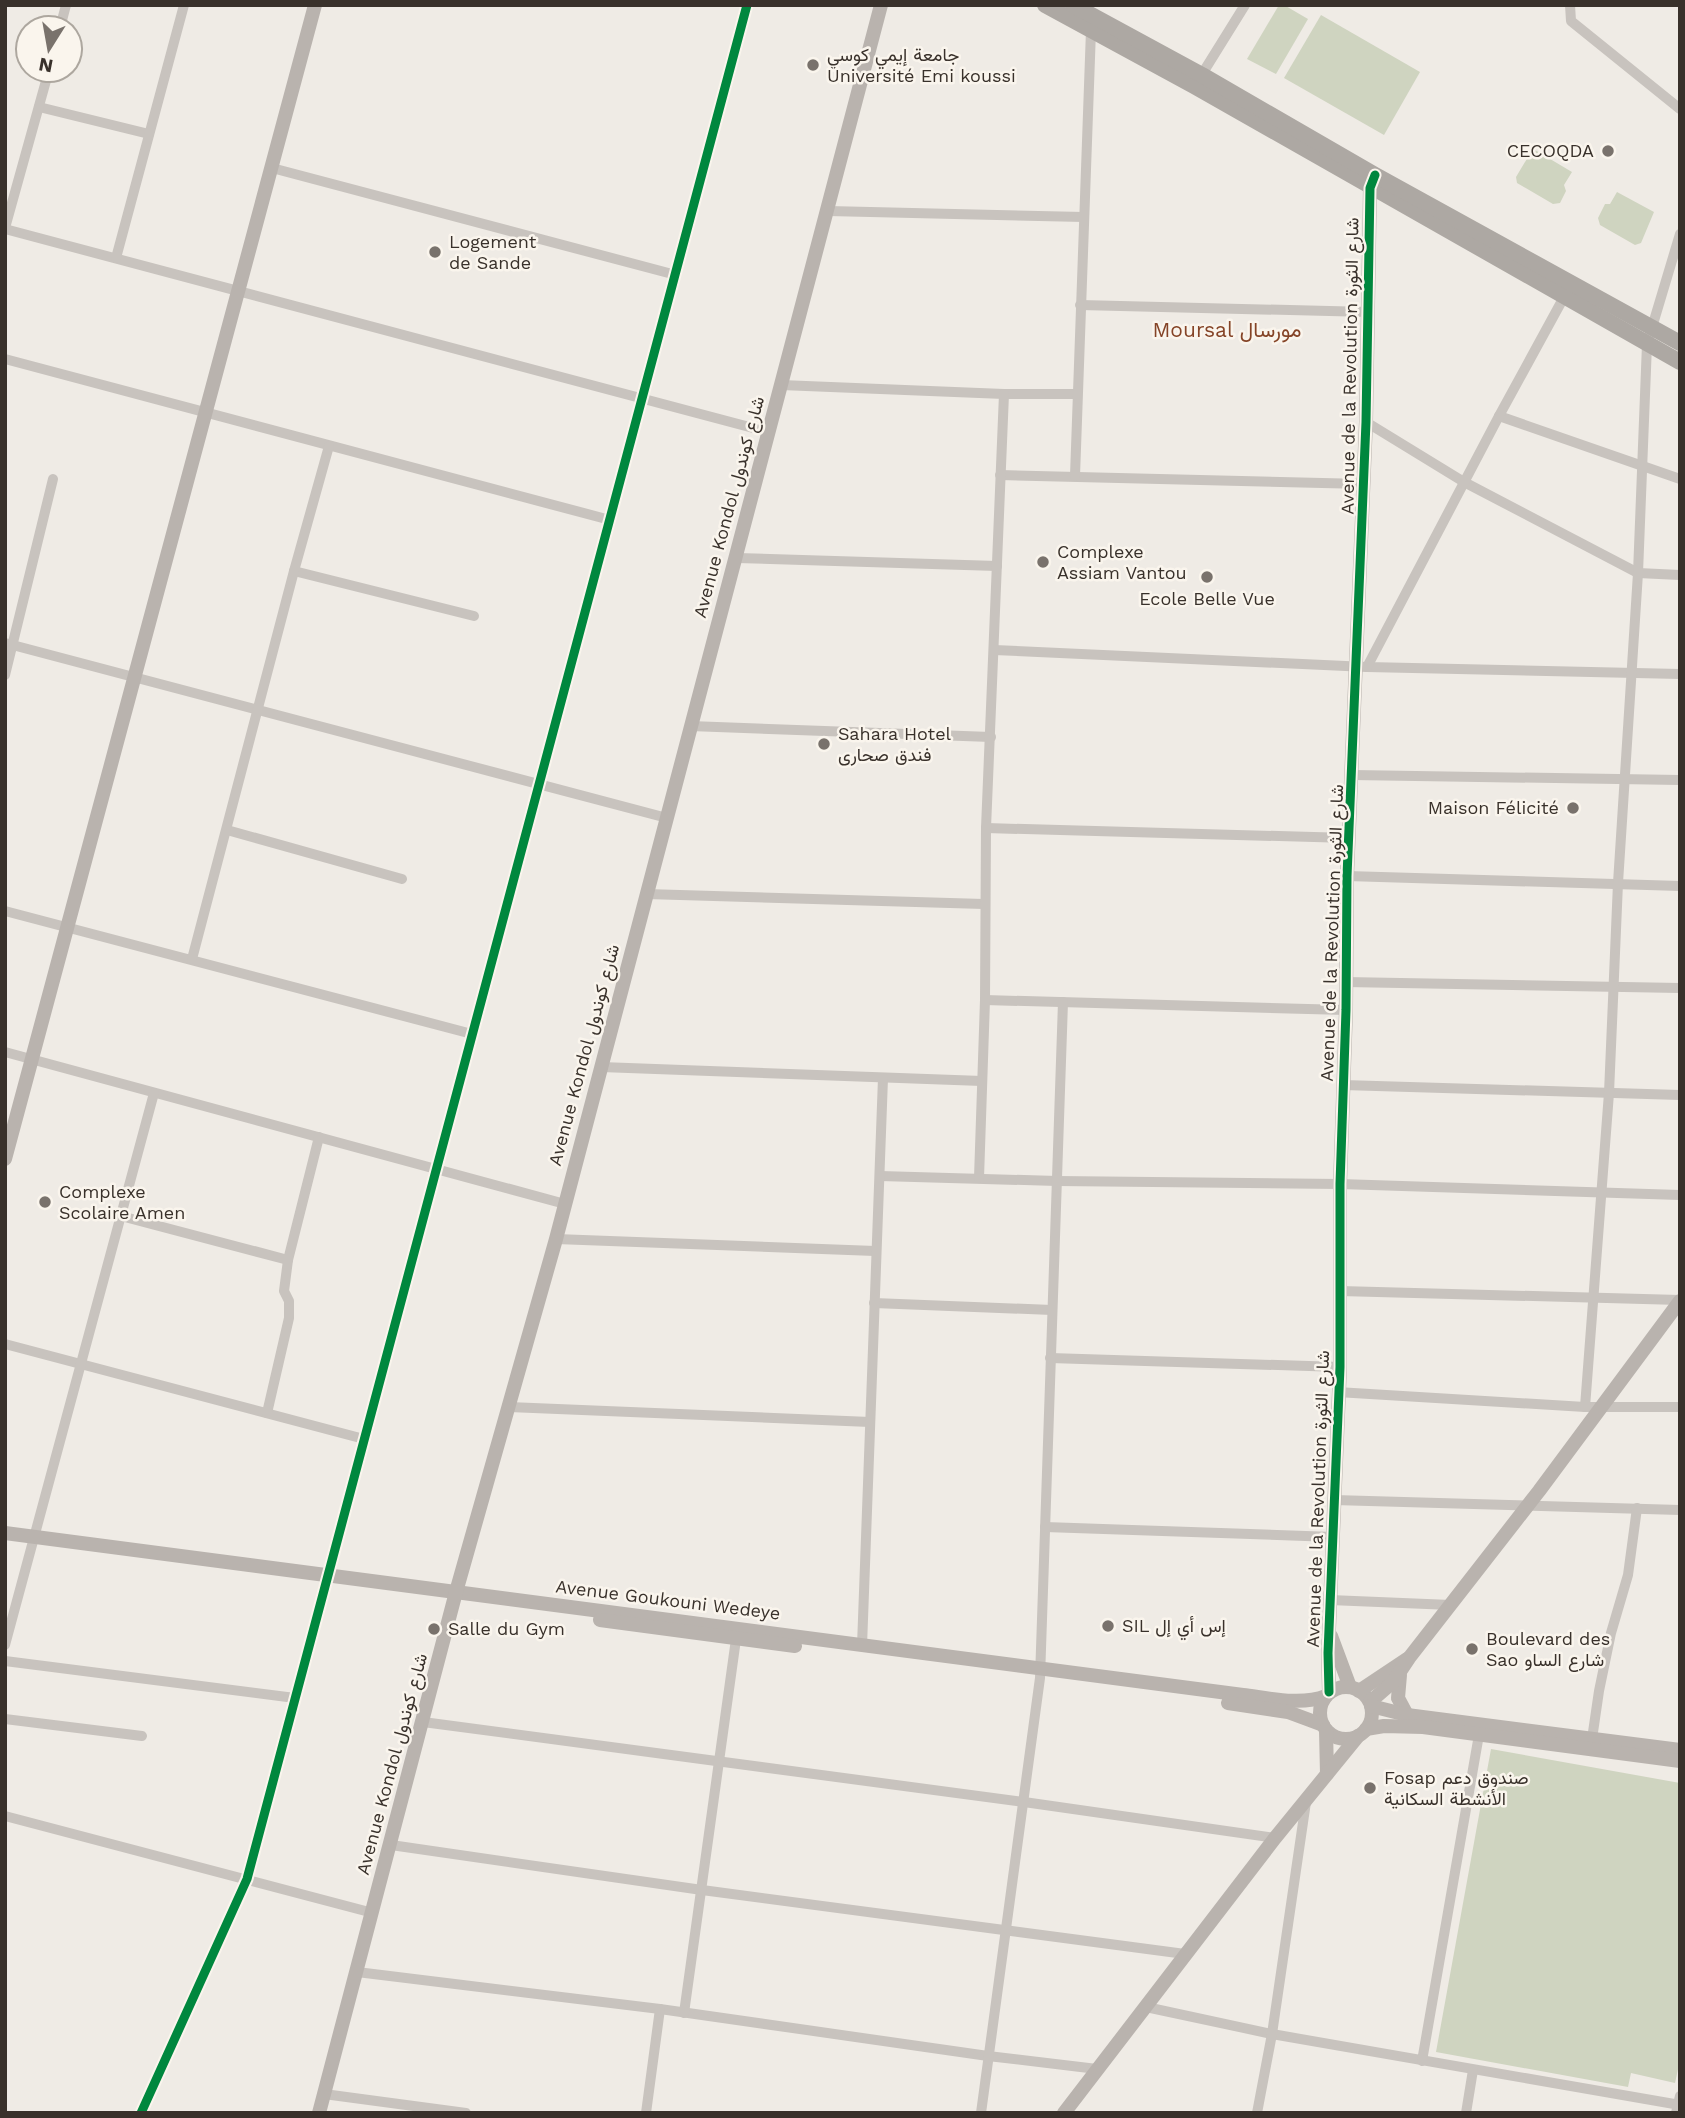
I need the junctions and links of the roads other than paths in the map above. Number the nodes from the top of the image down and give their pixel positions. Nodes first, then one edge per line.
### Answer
1 (184, 5) edge
2 (316, 5) edge
3 (747, 5) edge
4 (881, 5) edge
5 (1045, 5) edge
6 (1073, 5) edge
7 (1245, 5) edge
8 (1570, 5) edge
9 (1091, 30) junction
10 (1198, 80) junction
11 (45, 84) edge
12 (39, 107) junction
13 (1680, 109) edge
14 (149, 134) junction
15 (272, 168) junction
16 (1373, 181) junction
17 (828, 211) junction
18 (1084, 217) junction
19 (5, 228) edge
20 (1680, 234) edge
21 (116, 258) junction
22 (676, 275) junction
23 (240, 291) junction
24 (1564, 297) junction
25 (1080, 305) junction
26 (1368, 312) junction
27 (1651, 328) junction
28 (1680, 343) edge
29 (1647, 344) junction
30 (5, 359) edge
31 (1680, 362) edge
32 (781, 385) junction
33 (1004, 394) junction
34 (1076, 394) junction
35 (643, 399) junction
36 (206, 412) junction
37 (1499, 416) junction
38 (1366, 422) junction
39 (768, 432) junction
40 (329, 446) junction
41 (1642, 467) junction
42 (1000, 475) junction
43 (1075, 476) junction
44 (53, 479) dead end
45 (1680, 480) edge
46 (1464, 482) junction
47 (1364, 484) junction
48 (610, 520) junction
49 (737, 558) junction
50 (997, 566) junction
51 (294, 571) junction
52 (1638, 573) junction
53 (1680, 575) edge
54 (474, 616) dead end
55 (9, 644) edge
56 (994, 650) junction
57 (1362, 667) junction
58 (1630, 673) junction
59 (1680, 674) edge
60 (5, 675) edge
61 (135, 677) junction
62 (257, 709) junction
63 (690, 726) junction
64 (991, 737) junction
65 (1352, 775) junction
66 (1624, 779) junction
67 (1680, 780) edge
68 (540, 783) junction
69 (667, 818) junction
70 (986, 828) junction
71 (226, 830) junction
72 (1349, 838) junction
73 (1347, 876) junction
74 (402, 879) dead end
75 (1618, 883) junction
76 (1680, 886) edge
77 (646, 894) junction
78 (984, 904) junction
79 (5, 911) edge
80 (69, 928) junction
81 (192, 959) junction
82 (1345, 982) junction
83 (1615, 986) junction
84 (1680, 988) edge
85 (985, 1000) junction
86 (1063, 1002) junction
87 (1346, 1010) junction
88 (472, 1034) junction
89 (5, 1052) edge
90 (33, 1059) junction
91 (601, 1067) junction
92 (883, 1078) junction
93 (982, 1081) junction
94 (1343, 1084) junction
95 (154, 1093) junction
96 (1609, 1093) junction
97 (1680, 1095) edge
98 (320, 1137) junction
99 (5, 1159) edge
100 (436, 1170) junction
101 (880, 1176) junction
102 (979, 1178) junction
103 (1057, 1181) junction
104 (1340, 1184) junction
105 (1600, 1192) junction
106 (1680, 1195) edge
107 (565, 1204) junction
108 (121, 1216) junction
109 (556, 1240) junction
110 (875, 1251) junction
111 (288, 1260) junction
112 (1340, 1291) junction
113 (1593, 1297) junction
114 (1680, 1301) edge
115 (874, 1303) junction
116 (1052, 1310) junction
117 (5, 1345) edge
118 (1050, 1358) junction
119 (81, 1363) junction
120 (1340, 1367) junction
121 (1337, 1392) junction
122 (509, 1407) junction
123 (1585, 1407) junction
124 (1680, 1407) edge
125 (1602, 1408) junction
126 (267, 1413) junction
127 (870, 1422) junction
128 (364, 1438) junction
129 (1334, 1500) junction
130 (1528, 1505) junction
131 (1637, 1508) junction
132 (1680, 1510) edge
133 (1045, 1527) junction
134 (5, 1533) edge
135 (1334, 1537) junction
136 (33, 1541) junction
137 (5, 1543) edge
138 (327, 1580) junction
139 (455, 1597) junction
140 (1330, 1600) junction
141 (1451, 1605) junction
142 (737, 1633) junction
143 (1330, 1633) junction
144 (5, 1645) edge
145 (862, 1646) junction
146 (1409, 1658) junction
147 (5, 1661) edge
148 (1040, 1674) junction
149 (1400, 1675) junction
150 (1355, 1689) junction
151 (1327, 1694) junction
152 (295, 1698) junction
153 (1370, 1704) junction
154 (1407, 1716) junction
155 (5, 1719) edge
156 (423, 1723) junction
157 (1324, 1728) junction
158 (1480, 1730) junction
159 (1362, 1733) junction
160 (142, 1736) dead end
161 (1592, 1739) junction
162 (1680, 1750) edge
163 (1680, 1761) edge
164 (720, 1762) junction
165 (1326, 1774) junction
166 (1306, 1798) junction
167 (1024, 1802) junction
168 (5, 1816) edge
169 (1275, 1838) junction
170 (391, 1845) junction
171 (247, 1879) junction
172 (702, 1890) junction
173 (373, 1913) junction
174 (1006, 1931) junction
175 (1185, 1954) junction
176 (357, 1972) junction
177 (1146, 2007) junction
178 (660, 2009) junction
179 (684, 2013) junction
180 (1272, 2034) junction
181 (988, 2056) junction
182 (1422, 2061) junction
183 (1097, 2069) junction
184 (1473, 2070) junction
185 (324, 2094) junction
186 (1678, 2105) edge
187 (142, 2113) edge
188 (319, 2113) edge
189 (466, 2113) edge
190 (646, 2113) edge
191 (981, 2113) edge
192 (1064, 2113) edge
193 (1256, 2113) edge
194 (1466, 2113) edge

1 - 14 street
2 - 15 street
3 - 22 street
4 - 17 street, Avenue Kondol شارع كوندول
5 - 9 main road
6 - 10 main road
7 - 10 street
8 - 13 street
9 - 10 main road
9 - 18 street
10 - 16 main road
11 - 12 street
12 - 14 street
12 - 19 street
14 - 21 street
15 - 22 street
15 - 23 street
16 - 24 main road
16 - 26 street, Avenue de la Revolution شارع الثورة
16 - 27 main road
17 - 18 street
17 - 32 street, Avenue Kondol شارع كوندول
18 - 25 street
19 - 21 street
20 - 27 street
21 - 23 street
22 - 35 street
23 - 35 street
23 - 36 street
24 - 29 main road
24 - 37 street
25 - 26 street
25 - 34 street
26 - 38 street, Avenue de la Revolution شارع الثورة
27 - 28 main road
27 - 29 street
29 - 31 main road
29 - 41 street
30 - 36 street
32 - 33 street
32 - 39 street, Avenue Kondol شارع كوندول
33 - 34 street
33 - 42 street
34 - 43 street
35 - 39 street
35 - 48 street
36 - 40 street
36 - 61 street
37 - 41 street
37 - 46 street
38 - 46 street
38 - 47 street, Avenue de la Revolution شارع الثورة
39 - 49 street, Avenue Kondol شارع كوندول
40 - 48 street
40 - 51 street
41 - 45 street
41 - 52 street
42 - 43 street
42 - 50 street
43 - 47 street
44 - 55 street
46 - 52 street
46 - 57 street
47 - 57 street, Avenue de la Revolution شارع الثورة
48 - 68 street
49 - 50 street
49 - 63 street, Avenue Kondol شارع كوندول
50 - 56 street
51 - 54 street
51 - 62 street
52 - 53 street
52 - 58 street
55 - 60 street
55 - 61 street
56 - 57 street
56 - 64 street
57 - 58 street
57 - 65 street, Avenue de la Revolution شارع الثورة
58 - 59 street
58 - 66 street
61 - 62 street
61 - 80 street
62 - 68 street
62 - 71 street
63 - 64 street
63 - 69 street, Avenue Kondol شارع كوندول
64 - 70 street
65 - 66 street
65 - 72 street, Avenue de la Revolution شارع الثورة
66 - 67 street
66 - 75 street
68 - 69 street
68 - 88 street
69 - 77 street, Avenue Kondol شارع كوندول
70 - 72 street
70 - 78 street
71 - 74 street
71 - 81 street
72 - 73 street, Avenue de la Revolution شارع الثورة
73 - 75 street
73 - 82 street, Avenue de la Revolution شارع الثورة
75 - 76 street
75 - 83 street
77 - 78 street
77 - 91 street, Avenue Kondol شارع كوندول
78 - 85 street
79 - 80 street
80 - 81 street
80 - 90 street
81 - 88 street
82 - 83 street
82 - 87 street, Avenue de la Revolution شارع الثورة
83 - 84 street
83 - 96 street
85 - 86 street
85 - 93 street
86 - 87 street
86 - 103 street
87 - 94 street, Avenue de la Revolution شارع الثورة
88 - 100 street
89 - 90 street
90 - 95 street
90 - 99 street
91 - 92 street
91 - 107 street, Avenue Kondol شارع كوندول
92 - 93 street
92 - 101 street
93 - 102 street
94 - 96 street
94 - 104 street, Avenue de la Revolution شارع الثورة
95 - 98 street
95 - 108 street
96 - 97 street
96 - 105 street
98 - 100 street
98 - 111 street
100 - 107 street
100 - 128 street
101 - 102 street
101 - 110 street
102 - 103 street
103 - 104 street
103 - 116 street
104 - 105 street
104 - 112 street, Avenue de la Revolution شارع الثورة
105 - 106 street
105 - 113 street
107 - 109 street, Avenue Kondol شارع كوندول
108 - 111 street
108 - 119 street
109 - 110 street
109 - 122 street, Avenue Kondol شارع كوندول
110 - 115 street
111 - 126 street
112 - 113 street
112 - 120 street, Avenue de la Revolution شارع الثورة
113 - 114 street
113 - 123 street
114 - 125 street
115 - 116 street
115 - 127 street
116 - 118 street
117 - 119 street
118 - 120 street
118 - 133 street
119 - 126 street
119 - 136 street
120 - 121 street, Avenue de la Revolution شارع الثورة
121 - 123 street
121 - 129 street, Avenue de la Revolution شارع الثورة
122 - 127 street
122 - 139 street, Avenue Kondol شارع كوندول
123 - 125 street
124 - 125 street
125 - 130 street
126 - 128 street
127 - 145 street
128 - 138 street
129 - 130 street
129 - 135 street, Avenue de la Revolution شارع الثورة
130 - 131 street
130 - 141 street
131 - 132 street
131 - 161 street
133 - 135 street
133 - 148 street
134 - 136 street, Avenue Goukouni Wedeye
135 - 140 street, Avenue de la Revolution شارع الثورة
136 - 137 street, Avenue Goukouni Wedeye
136 - 138 street, Avenue Goukouni Wedeye
136 - 144 street
138 - 139 street, Avenue Goukouni Wedeye
138 - 152 street
139 - 142 street, Avenue Goukouni Wedeye
139 - 156 street, Avenue Kondol شارع كوندول
140 - 141 street
140 - 143 street, Avenue de la Revolution شارع الثورة
141 - 146 street
142 - 145 street, Avenue Goukouni Wedeye
142 - 148 street, Avenue Goukouni Wedeye
142 - 164 street
143 - 150 street, Avenue de la Revolution شارع الثورة
143 - 151 street, Avenue de la Revolution شارع الثورة
145 - 148 street, Avenue Goukouni Wedeye
146 - 149 street
146 - 150 street
147 - 152 street
148 - 151 street, Avenue Goukouni Wedeye
148 - 157 street, Avenue Goukouni Wedeye
148 - 167 street
149 - 153 street
149 - 154 street
150 - 151 street
150 - 153 street
151 - 157 street
152 - 171 street
153 - 154 street
153 - 159 street
154 - 158 street
155 - 160 street
156 - 164 street
156 - 170 street, Avenue Kondol شارع كوندول
157 - 159 street
157 - 165 street
158 - 159 street
158 - 161 street
158 - 163 street
158 - 182 street
159 - 165 street
161 - 162 street
164 - 167 street
164 - 172 street
165 - 166 street
166 - 169 street
166 - 180 street
167 - 169 street
167 - 174 street
168 - 171 street
169 - 175 street
170 - 172 street
170 - 173 street, Avenue Kondol شارع كوندول
171 - 173 street
171 - 187 street
172 - 174 street
172 - 179 street
173 - 176 street, Avenue Kondol شارع كوندول
174 - 175 street
174 - 181 street
175 - 177 street
176 - 178 street
176 - 185 street, Avenue Kondol شارع كوندول
177 - 180 street
177 - 183 street
178 - 179 street
178 - 190 street
179 - 181 street
180 - 182 street
180 - 193 street
181 - 183 street
181 - 191 street
182 - 184 street
183 - 192 street
184 - 186 street
184 - 194 street
185 - 188 street, Avenue Kondol شارع كوندول
185 - 189 street

